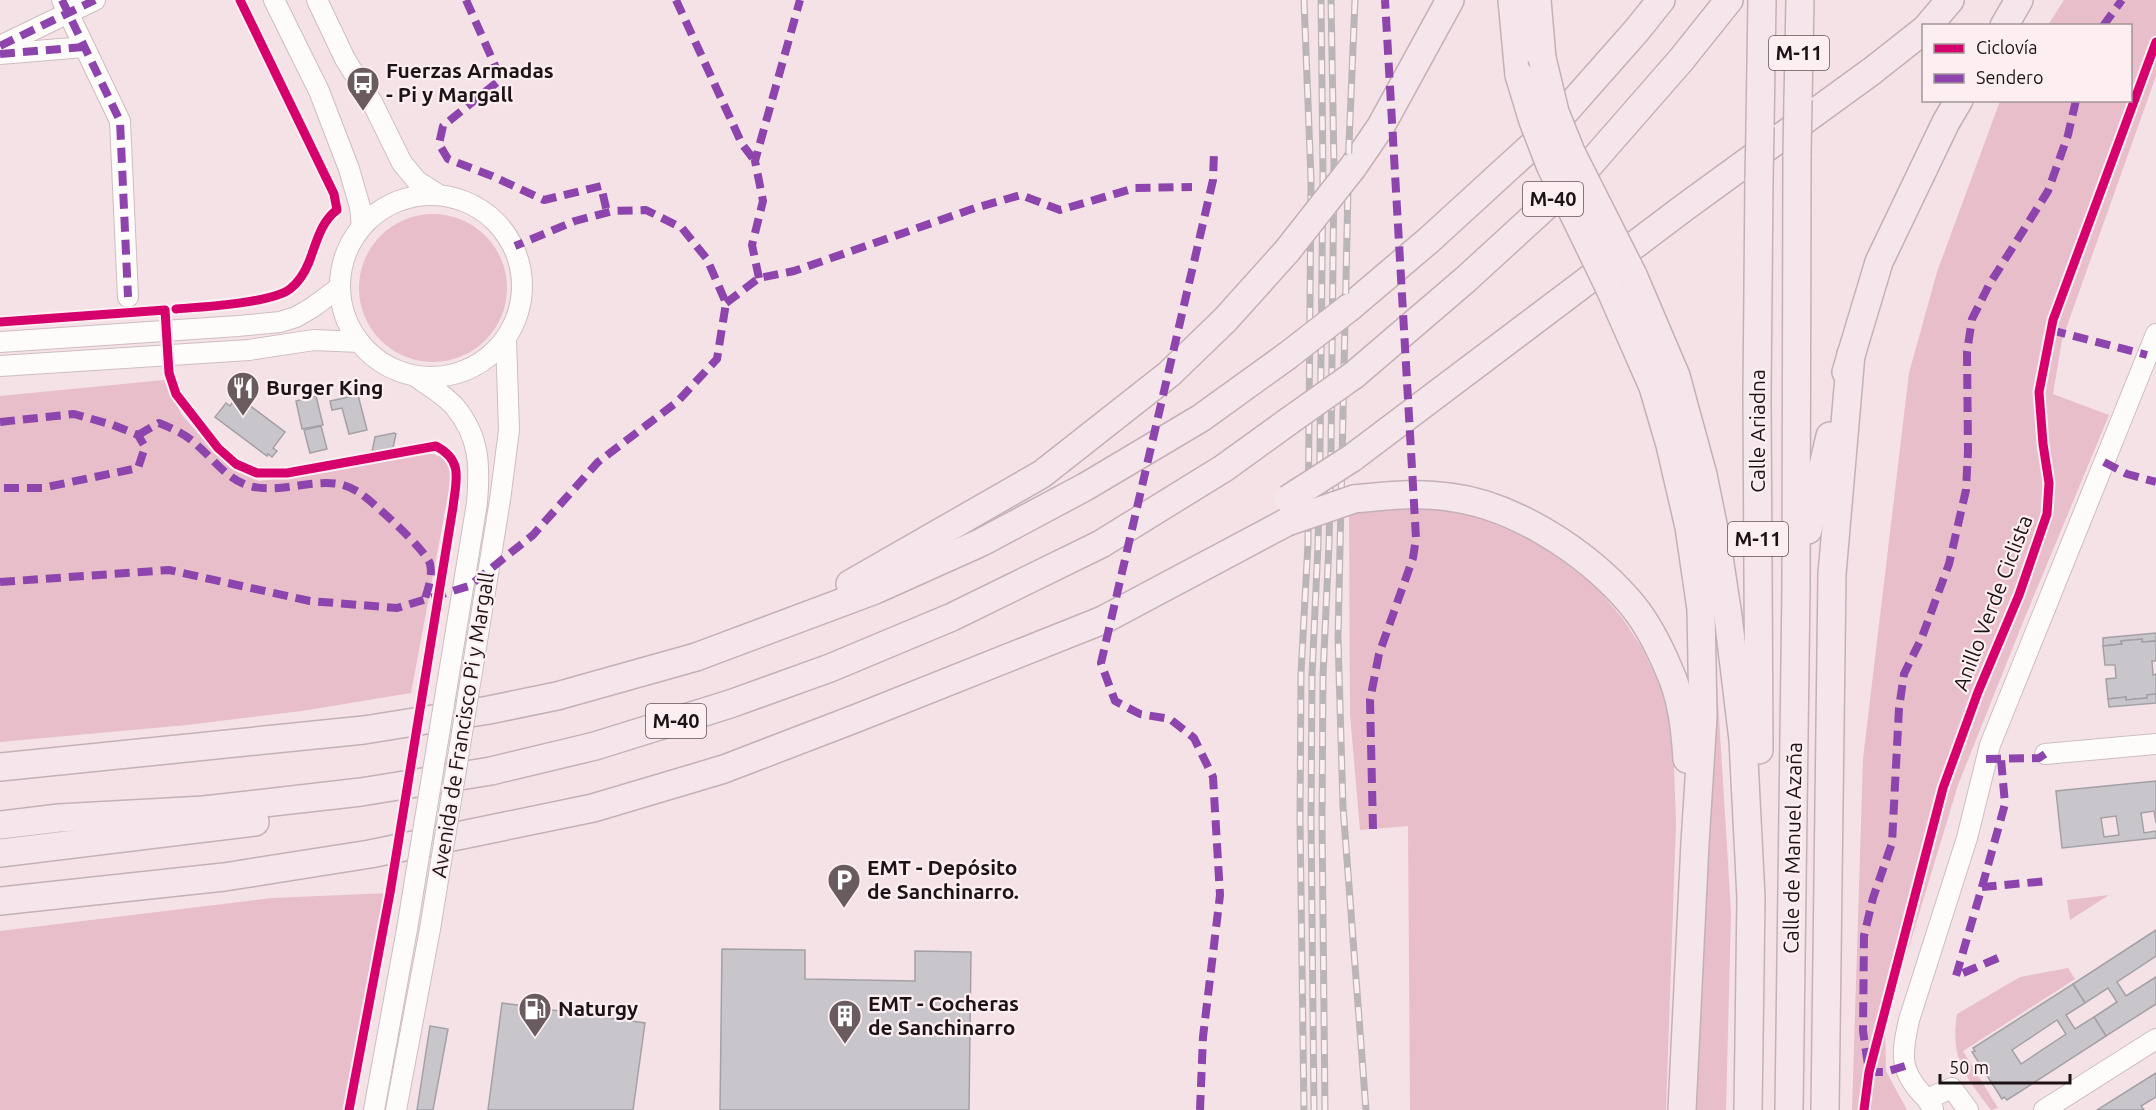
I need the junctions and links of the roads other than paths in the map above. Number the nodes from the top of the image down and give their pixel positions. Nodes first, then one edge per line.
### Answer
1 (95, 0) edge
2 (274, 0) edge
3 (317, 0) edge
4 (1450, 0) edge
5 (1512, 0) edge
6 (1537, 0) edge
7 (1660, 0) edge
8 (1729, 0) edge
9 (1762, 0) edge
10 (1950, 0) edge
11 (2019, 0) edge
12 (1800, 3) edge
13 (65, 7) edge
14 (1930, 24) edge
15 (2005, 24) edge
16 (1922, 31) edge
17 (0, 46) edge
18 (84, 47) junction
19 (0, 54) edge
20 (1958, 102) edge
21 (440, 195) junction
22 (362, 227) junction
23 (340, 286) junction
24 (128, 297) dead end
25 (2156, 334) edge
26 (506, 338) junction
27 (0, 342) edge
28 (359, 342) junction
29 (1851, 354) junction
30 (0, 366) edge
31 (415, 376) junction
32 (1288, 511) junction
33 (1796, 587) junction
34 (952, 618) junction
35 (768, 630) junction
36 (2156, 744) edge
37 (2045, 754) dead end
38 (0, 767) edge
39 (0, 825) edge
40 (1695, 843) junction
41 (0, 853) edge
42 (1751, 898) junction
43 (0, 901) edge
44 (2156, 1039) edge
45 (1930, 1105) edge
46 (374, 1110) edge
47 (396, 1110) edge
48 (1682, 1110) edge
49 (1748, 1110) edge
50 (1789, 1110) edge
51 (1825, 1110) edge
52 (1968, 1110) edge
53 (2044, 1110) edge

1 - 13 street
2 - 22 street
3 - 21 street
4 - 35 highway, bridge
5 - 40 highway, bridge
6 - 42 highway, bridge
7 - 35 highway, M-40, bridge
8 - 34 highway, M-40, bridge
9 - 42 highway, Calle Ariadna / M-11, bridge
10 - 14 highway
11 - 15 highway
12 - 33 highway, Calle Ariadna / M-11, bridge
13 - 17 street
13 - 18 street
16 - 32 highway, bridge
18 - 19 street
18 - 24 street
20 - 29 highway
21 - 22 street
21 - 26 street
22 - 23 street
23 - 27 street
23 - 28 street
25 - 45 street
26 - 31 street
26 - 47 street, Avenida de Francisco Pi y Margall, bridge
28 - 30 street
28 - 31 street
29 - 33 highway
29 - 51 highway
31 - 46 street, Avenida de Francisco Pi y Margall, bridge
32 - 40 highway, bridge
32 - 43 highway
33 - 50 highway, Calle de Manuel Azaña / M-11
34 - 39 highway, M-40
34 - 41 highway
35 - 38 highway, M-40
36 - 37 street
40 - 48 highway
42 - 49 highway, Calle de Manuel Azaña / M-11
44 - 53 street
45 - 52 street

